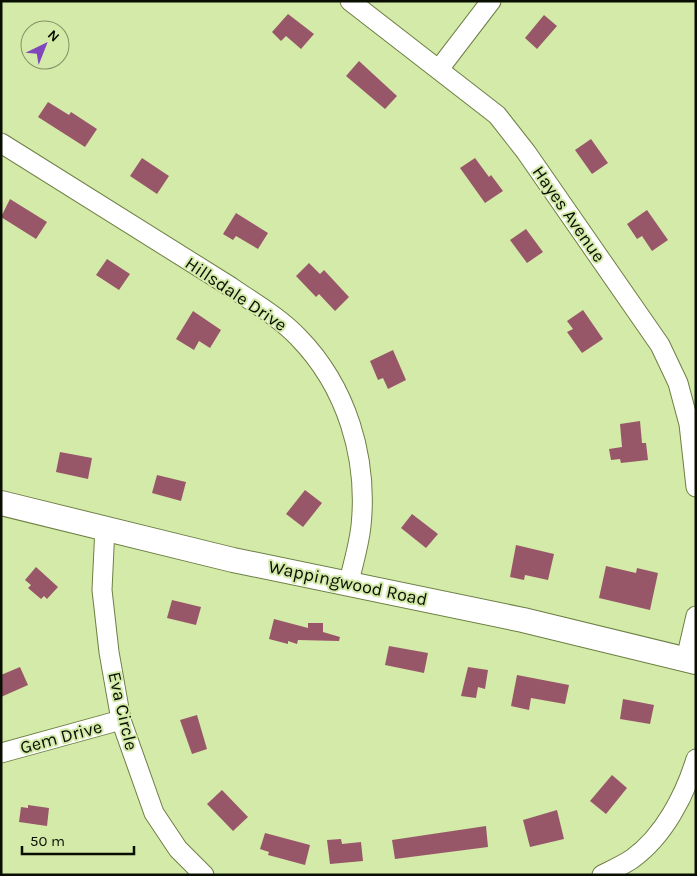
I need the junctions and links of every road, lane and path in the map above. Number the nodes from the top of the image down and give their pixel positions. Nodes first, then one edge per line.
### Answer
1 (350, 1) edge
2 (492, 1) edge
3 (439, 69) junction
4 (1, 143) edge
5 (696, 487) edge
6 (1, 503) edge
7 (105, 527) junction
8 (349, 582) junction
9 (696, 616) edge
10 (691, 661) edge
11 (121, 720) junction
12 (1, 753) edge
13 (696, 759) edge
14 (204, 875) edge
15 (602, 875) edge

1 - 3 street, Hayes Avenue
2 - 3 street
3 - 5 street, Hayes Avenue
4 - 8 street, Hillsdale Drive
6 - 7 main road, Wappingwood Road
7 - 8 main road, Wappingwood Road
7 - 11 street, Eva Circle
8 - 10 main road, Wappingwood Road
9 - 10 street
11 - 12 street, Gem Drive
11 - 14 street, Eva Circle
13 - 15 street

